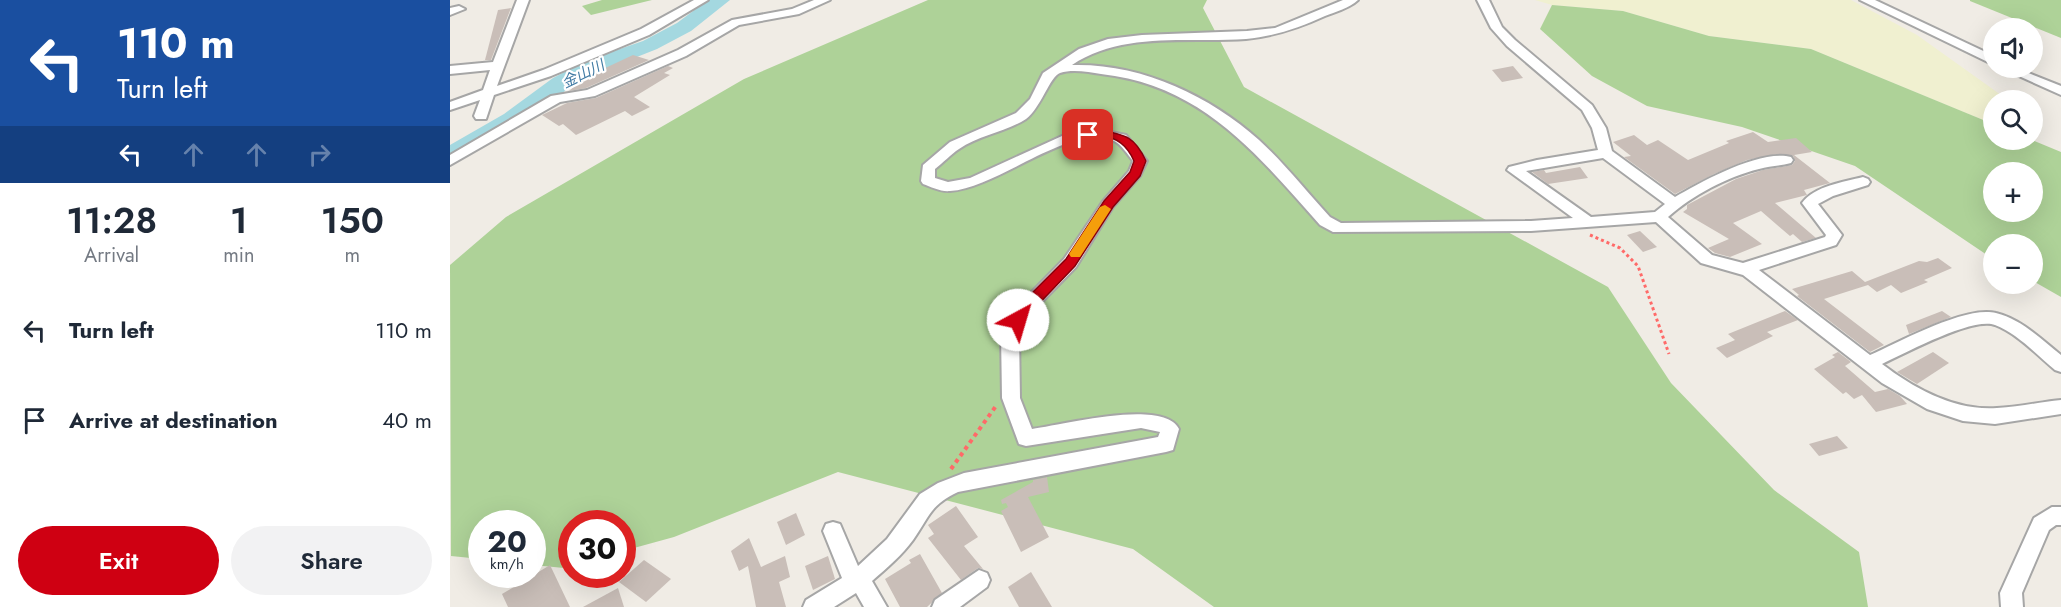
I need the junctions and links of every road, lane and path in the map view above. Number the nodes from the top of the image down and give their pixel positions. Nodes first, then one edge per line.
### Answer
1 (702, 0) edge
2 (824, 0) edge
3 (1352, 0) edge
4 (1484, 0) edge
5 (1866, 0) edge
6 (524, 3) edge
7 (1983, 56) edge
8 (498, 65) junction
9 (1059, 69) junction
10 (450, 70) edge
11 (2030, 78) edge
12 (2061, 91) edge
13 (488, 94) junction
14 (450, 106) edge
15 (481, 116) dead end
16 (1606, 153) junction
17 (1786, 160) dead end
18 (450, 161) edge
19 (1863, 183) dead end
20 (1674, 204) junction
21 (1659, 217) junction
22 (1588, 228) junction
23 (1743, 269) junction
24 (1669, 354) dead end
25 (1868, 363) junction
26 (2061, 365) edge
27 (1001, 400) dead end
28 (2061, 407) edge
29 (932, 497) junction
30 (2061, 516) edge
31 (833, 531) dead end
32 (857, 580) junction
33 (979, 580) dead end
34 (814, 607) edge
35 (876, 607) edge
36 (943, 607) edge
37 (2012, 607) edge

1 - 13 street
2 - 18 street
3 - 9 street
4 - 16 street
5 - 7 street
6 - 8 street
8 - 10 street
8 - 13 street
9 - 22 street
9 - 29 street
11 - 12 street
13 - 14 street
13 - 15 street
16 - 20 street
16 - 22 street
17 - 20 street
19 - 23 street
20 - 21 street
21 - 22 street
21 - 23 street
22 - 24 path
23 - 25 street
25 - 26 street
25 - 28 street
27 - 29 path
29 - 32 street
30 - 37 street
31 - 32 street
32 - 34 street
32 - 35 street
33 - 36 street

